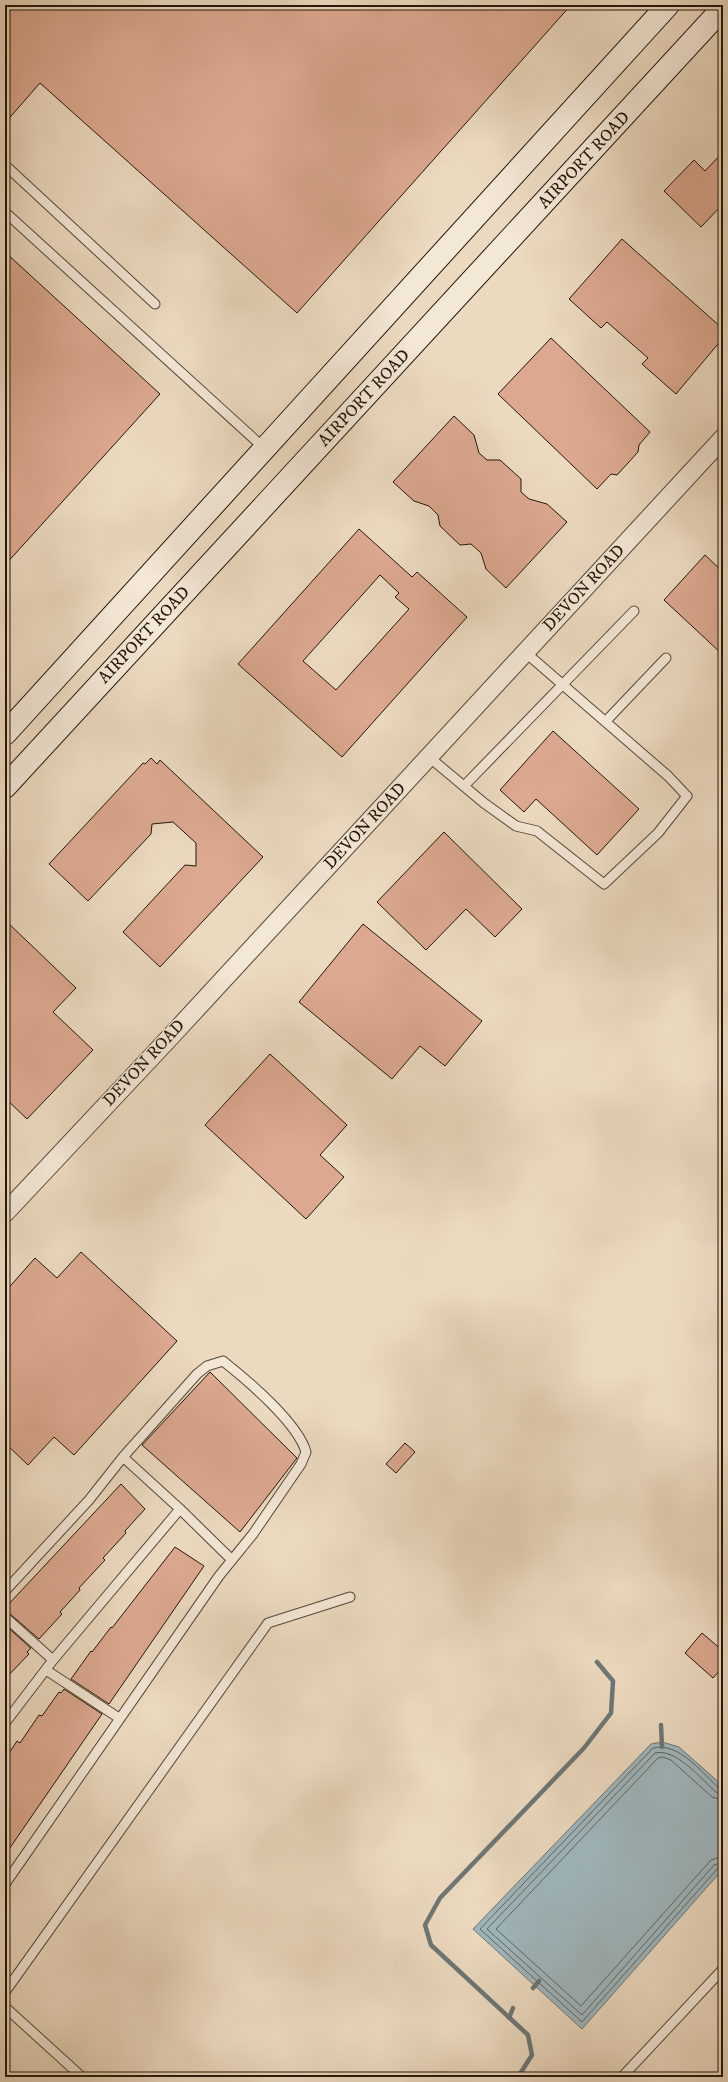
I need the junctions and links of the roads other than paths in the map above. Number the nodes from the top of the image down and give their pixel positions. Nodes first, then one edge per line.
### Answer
1 (663, 5) edge
2 (668, 5) edge
3 (723, 8) edge
4 (723, 27) edge
5 (643, 33) junction
6 (662, 75) junction
7 (5, 165) edge
8 (5, 212) edge
9 (155, 304) dead end
10 (723, 438) edge
11 (266, 449) junction
12 (634, 611) dead end
13 (525, 652) junction
14 (666, 658) dead end
15 (562, 684) junction
16 (606, 721) junction
17 (5, 734) edge
18 (429, 757) junction
19 (464, 786) junction
20 (5, 787) edge
21 (5, 1213) edge
22 (123, 1457) junction
23 (180, 1509) junction
24 (232, 1560) junction
25 (5, 1591) edge
26 (350, 1597) dead end
27 (5, 1617) edge
28 (53, 1660) junction
29 (46, 1670) junction
30 (119, 1718) junction
31 (5, 1723) edge
32 (5, 1884) edge
33 (723, 1969) edge
34 (5, 1992) edge
35 (5, 2008) edge
36 (82, 2077) edge
37 (622, 2077) edge

1 - 5 main road
2 - 5 main road, AIRPORT ROAD
3 - 6 main road, AIRPORT ROAD
4 - 6 main road
5 - 11 main road, AIRPORT ROAD
6 - 20 main road, AIRPORT ROAD
7 - 9 lane
8 - 11 lane
10 - 13 street, DEVON ROAD
11 - 17 main road, AIRPORT ROAD
12 - 15 lane
13 - 15 lane
13 - 18 street, DEVON ROAD
14 - 16 lane
15 - 16 lane
15 - 19 lane
16 - 19 lane
18 - 19 lane
18 - 21 street, DEVON ROAD
22 - 23 lane
22 - 24 lane
22 - 25 lane
23 - 24 lane
23 - 28 lane
24 - 30 lane
26 - 34 lane
27 - 28 lane
28 - 29 lane
29 - 30 lane
29 - 31 lane
30 - 32 lane
33 - 37 lane
35 - 36 lane

